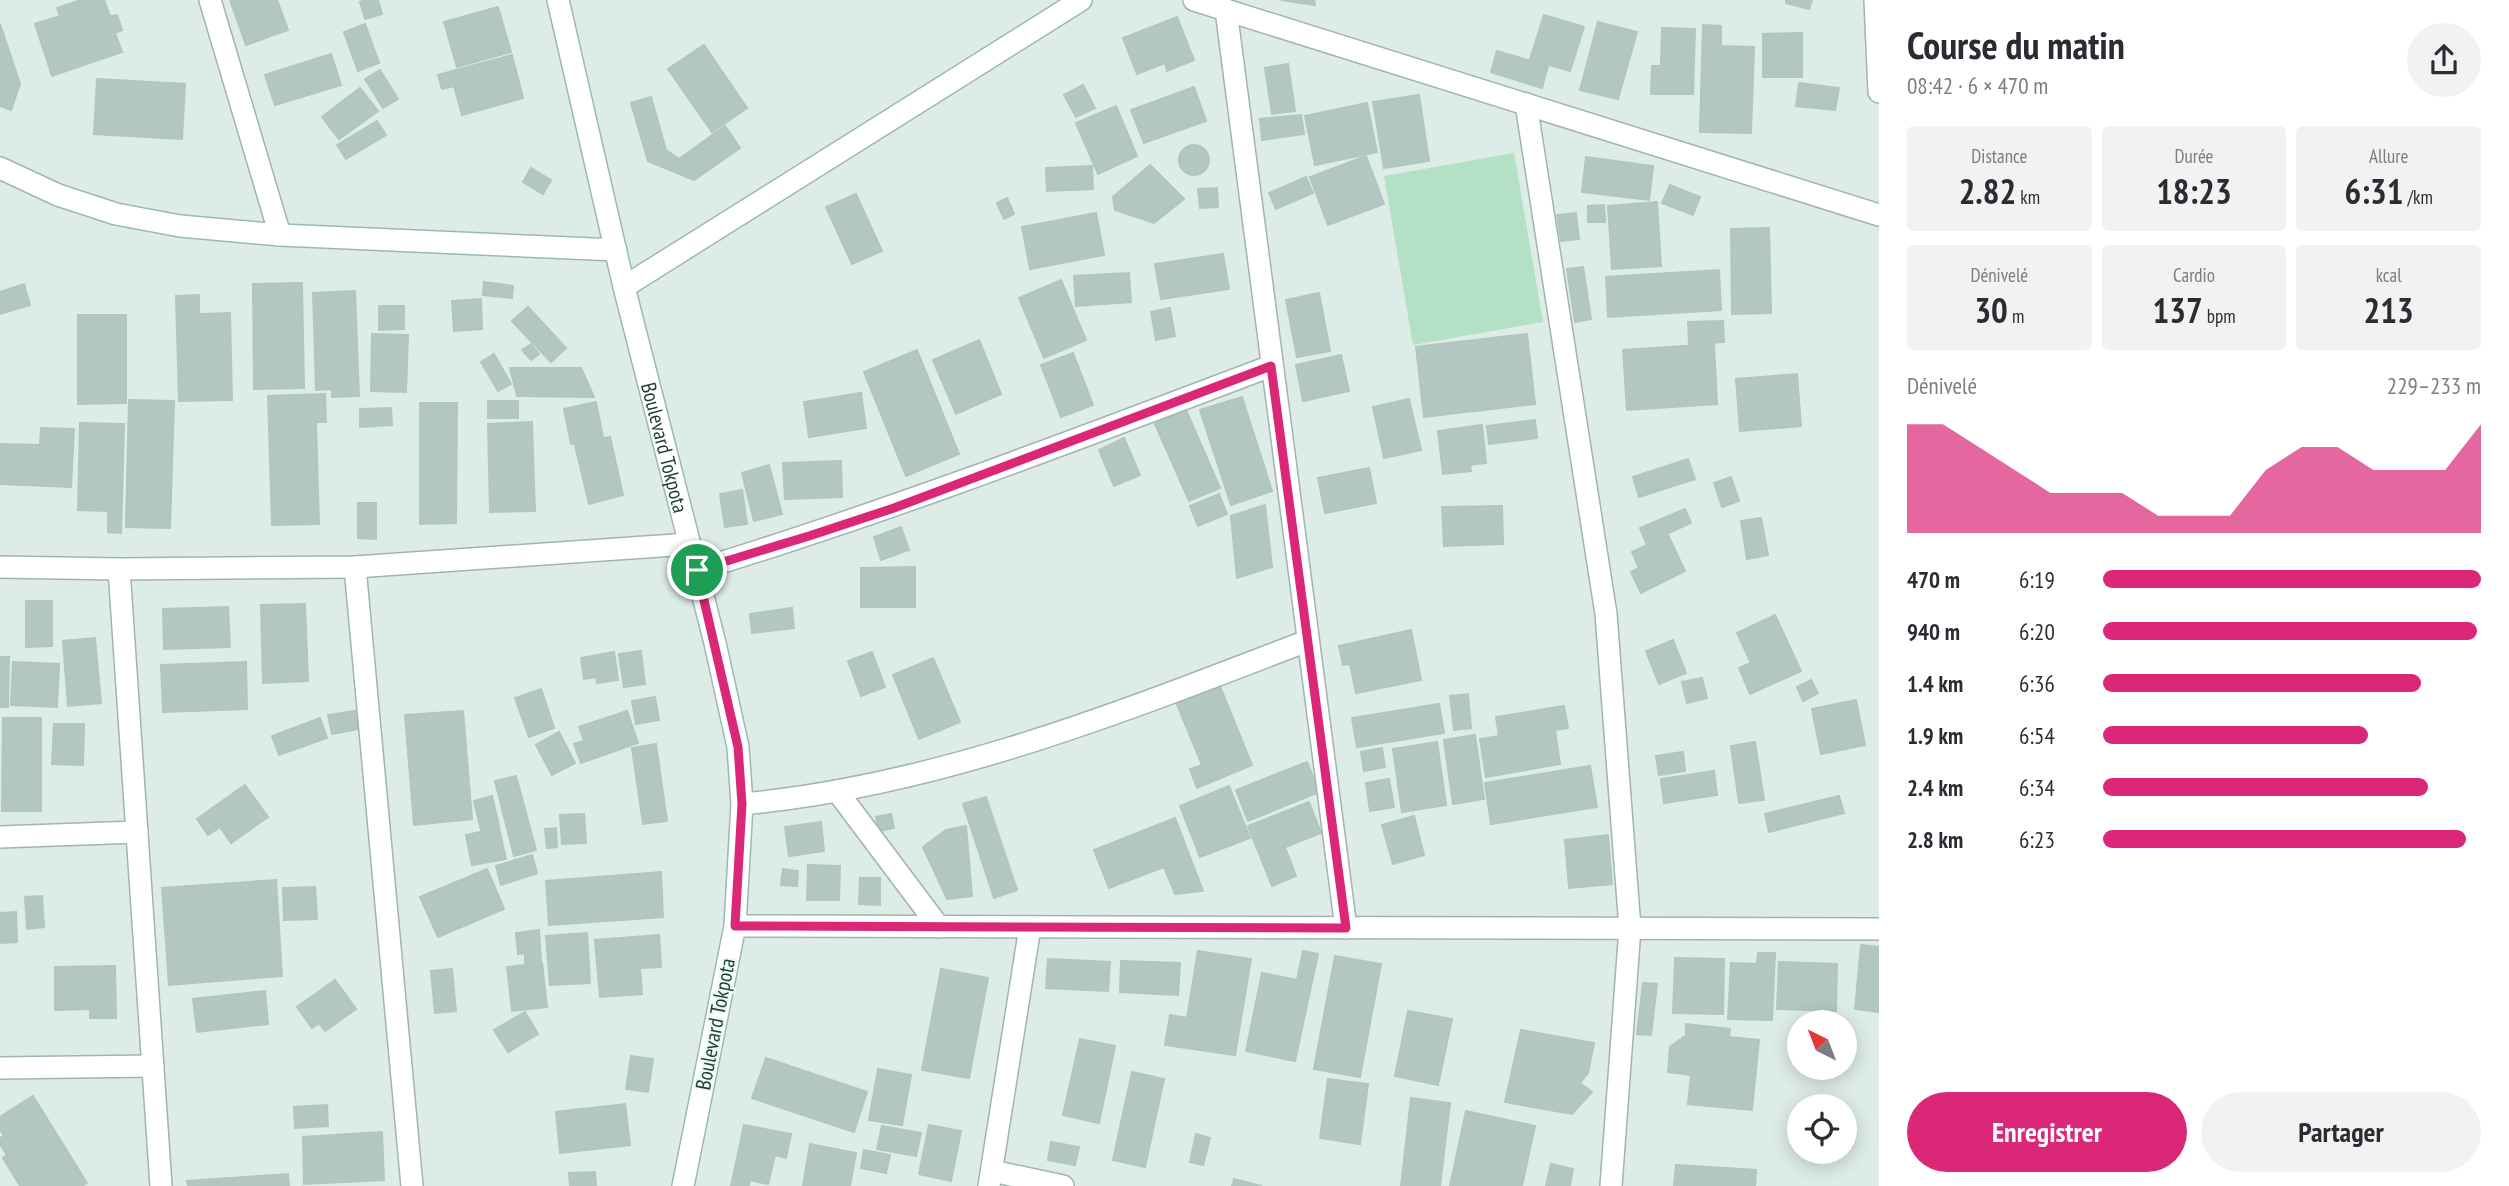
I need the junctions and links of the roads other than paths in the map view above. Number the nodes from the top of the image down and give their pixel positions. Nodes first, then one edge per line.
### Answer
1 (209, 0) edge
2 (558, 0) edge
3 (1081, 0) edge
4 (1194, 0) edge
5 (1875, 0) edge
6 (1226, 10) junction
7 (1879, 92) edge
8 (1526, 104) junction
9 (0, 168) edge
10 (1879, 215) edge
11 (280, 235) junction
12 (616, 250) junction
13 (624, 287) junction
14 (1271, 366) junction
15 (689, 544) junction
16 (0, 567) edge
17 (355, 567) junction
18 (119, 569) junction
19 (697, 570) junction
20 (1307, 641) junction
21 (837, 791) junction
22 (742, 804) junction
23 (137, 832) junction
24 (0, 837) edge
25 (735, 926) junction
26 (939, 927) junction
27 (1030, 927) junction
28 (1346, 928) junction
29 (1630, 928) junction
30 (1879, 929) edge
31 (153, 1066) junction
32 (0, 1068) edge
33 (990, 1178) edge
34 (161, 1186) edge
35 (412, 1186) edge
36 (683, 1186) edge
37 (1062, 1186) edge
38 (1611, 1186) edge

1 - 11 street
2 - 12 street, Boulevard Tokpota
3 - 13 street
4 - 6 street
5 - 7 street
6 - 8 street
6 - 14 street
8 - 10 street
8 - 29 street
9 - 11 street
11 - 12 street
12 - 13 street, Boulevard Tokpota
13 - 15 street, Boulevard Tokpota
14 - 19 street
14 - 20 street
15 - 17 street
15 - 19 street, Boulevard Tokpota
16 - 18 street
17 - 18 street
17 - 35 street
18 - 23 street
19 - 22 street, Boulevard Tokpota
20 - 21 street
20 - 28 street
21 - 22 street
21 - 26 street
22 - 25 street, Boulevard Tokpota
23 - 24 street
23 - 31 street
25 - 26 street
25 - 36 street, Boulevard Tokpota
26 - 27 street
27 - 28 street
27 - 33 street
28 - 29 street
29 - 30 street
29 - 38 street
31 - 32 street
31 - 34 street
33 - 37 street

